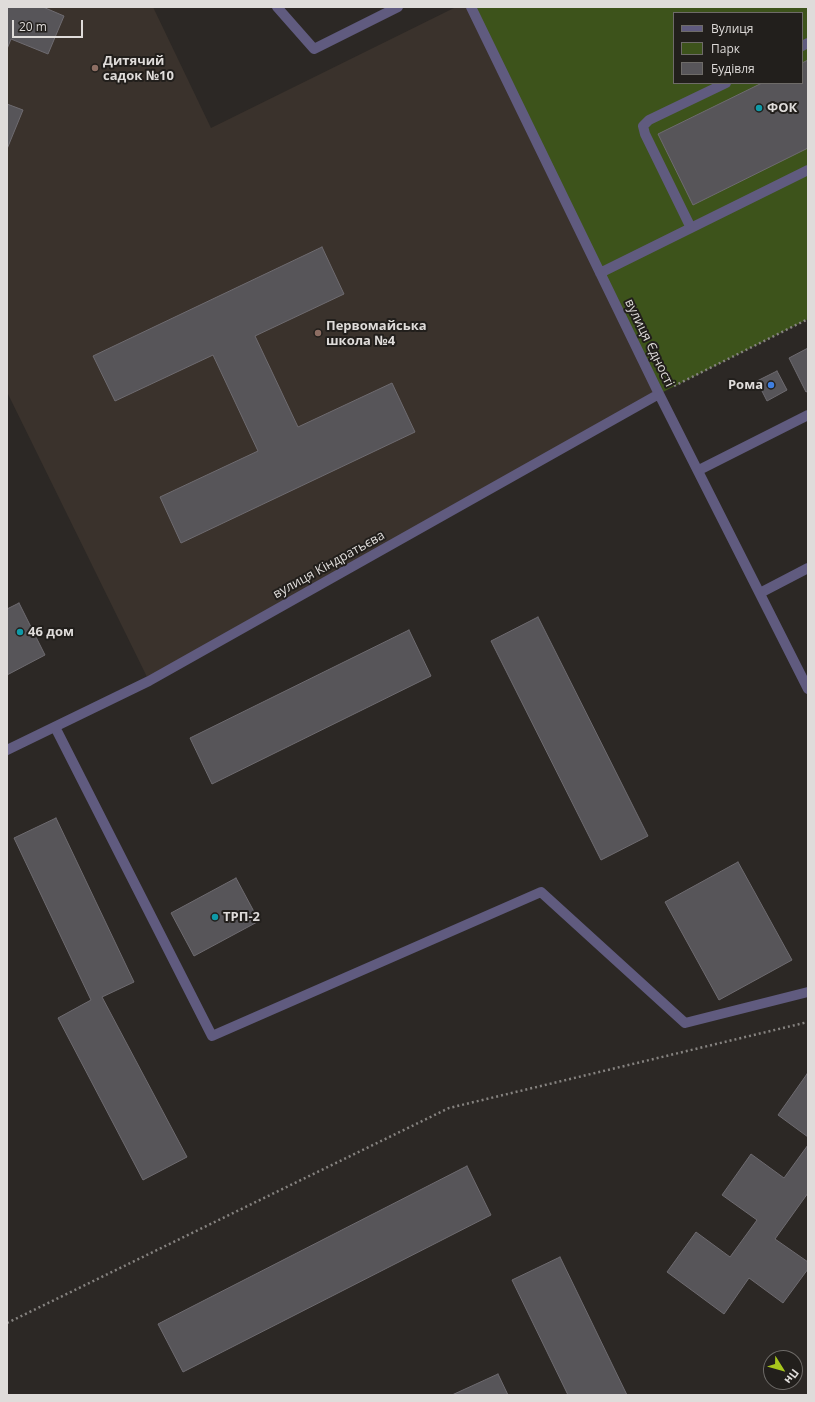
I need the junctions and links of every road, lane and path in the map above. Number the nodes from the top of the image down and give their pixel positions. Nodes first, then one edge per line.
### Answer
1 (277, 7) edge
2 (398, 7) edge
3 (471, 7) edge
4 (724, 84) edge
5 (808, 170) edge
6 (691, 228) junction
7 (600, 273) junction
8 (808, 319) edge
9 (659, 394) junction
10 (808, 415) edge
11 (699, 470) junction
12 (808, 568) edge
13 (760, 593) junction
14 (808, 689) edge
15 (55, 727) junction
16 (7, 750) edge
17 (808, 992) edge
18 (808, 1022) edge
19 (7, 1323) edge

1 - 2 street
3 - 7 street, вулиця Єдності
4 - 6 street
5 - 6 street
6 - 7 street
7 - 9 street, вулиця Єдності
8 - 9 path
9 - 11 street, вулиця Єдності
9 - 15 street, вулиця Кіндратьєва
10 - 11 street
11 - 13 street, вулиця Єдності
12 - 13 street
13 - 14 street, вулиця Єдності
15 - 16 street, вулиця Кіндратьєва
15 - 17 street
18 - 19 path

